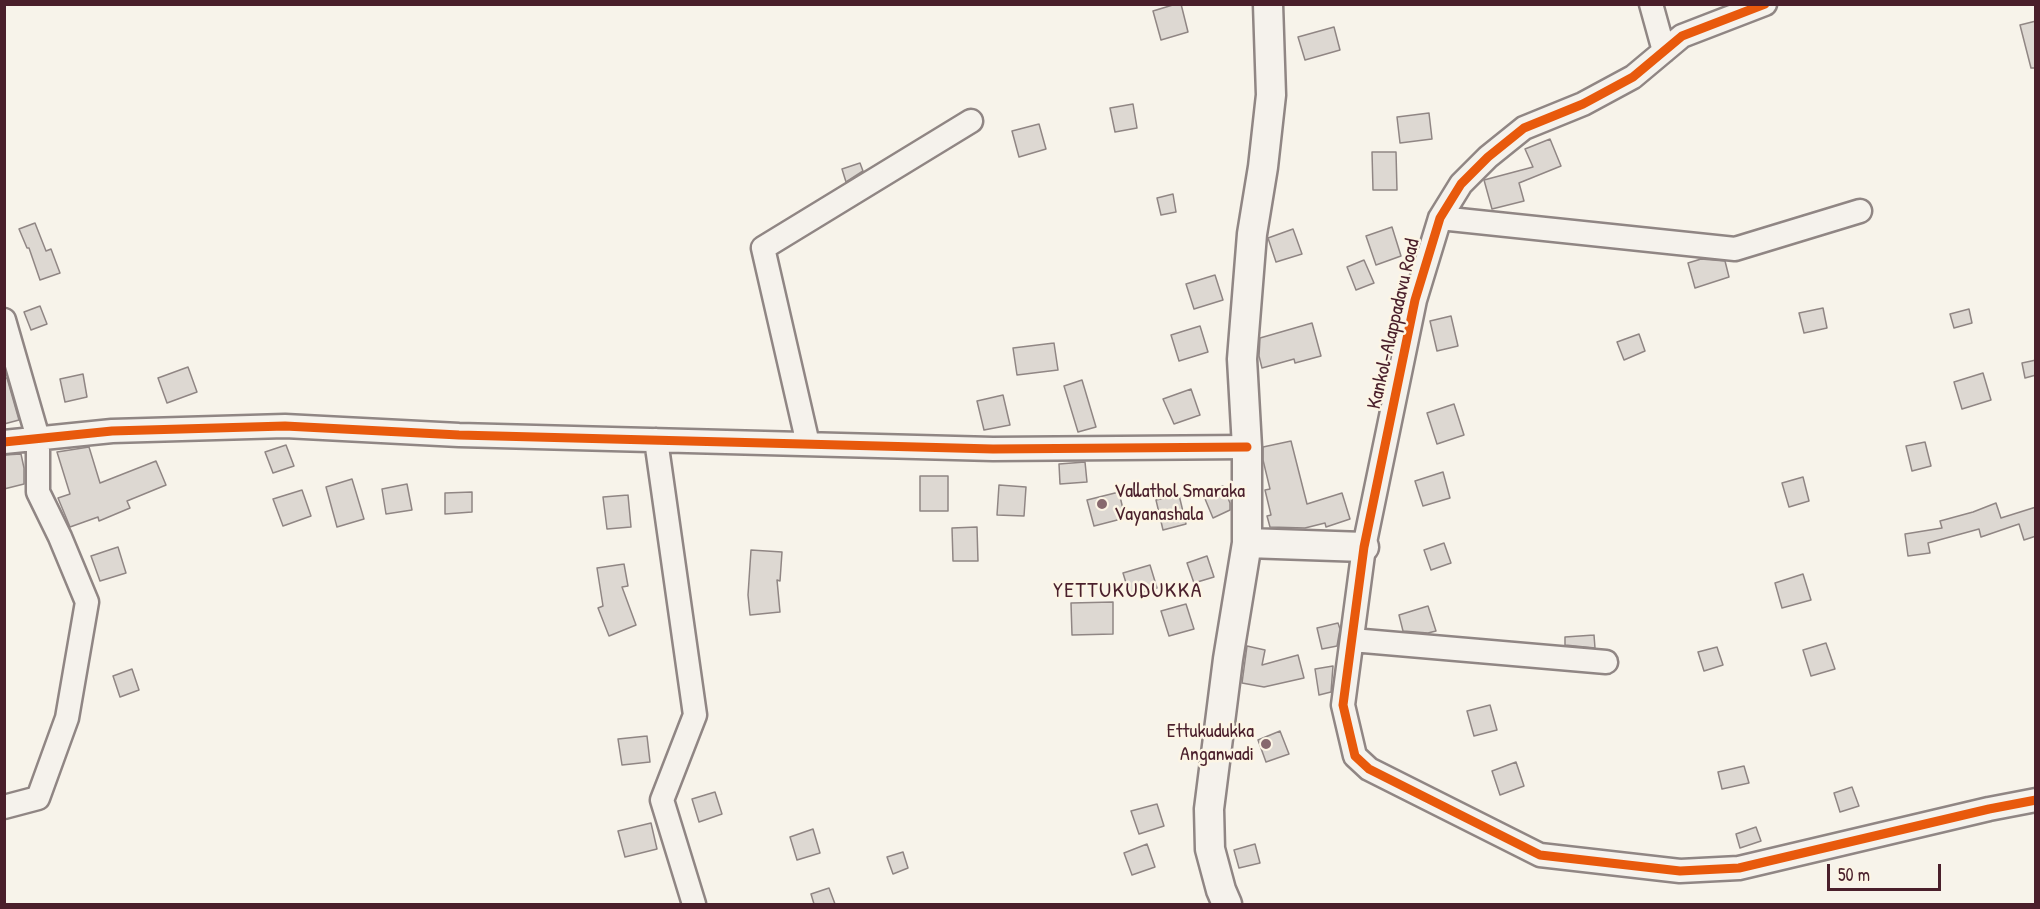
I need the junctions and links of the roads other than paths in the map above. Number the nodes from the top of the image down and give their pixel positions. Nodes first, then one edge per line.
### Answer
1 (1268, 4) edge
2 (1651, 4) edge
3 (1766, 4) edge
4 (1664, 51) junction
5 (971, 121) dead end
6 (1860, 211) dead end
7 (1440, 218) junction
8 (4, 320) edge
9 (38, 438) junction
10 (656, 440) junction
11 (4, 442) edge
12 (808, 444) junction
13 (1247, 447) junction
14 (1247, 543) junction
15 (1364, 547) junction
16 (1352, 640) junction
17 (1606, 662) dead end
18 (2036, 800) edge
19 (4, 807) edge
20 (694, 904) edge
21 (1227, 904) edge

1 - 13 main road
2 - 4 street
3 - 4 street, Kankol-Alappadavu Road
4 - 7 street, Kankol-Alappadavu Road
5 - 12 street
6 - 7 street
7 - 15 street, Kankol-Alappadavu Road
8 - 9 street
9 - 10 street
9 - 11 street
9 - 19 street
10 - 12 street
10 - 20 street
12 - 13 street
13 - 14 main road
14 - 15 main road
14 - 21 main road
15 - 16 street, Kankol-Alappadavu Road
16 - 17 street
16 - 18 street, Kankol-Alappadavu Road

